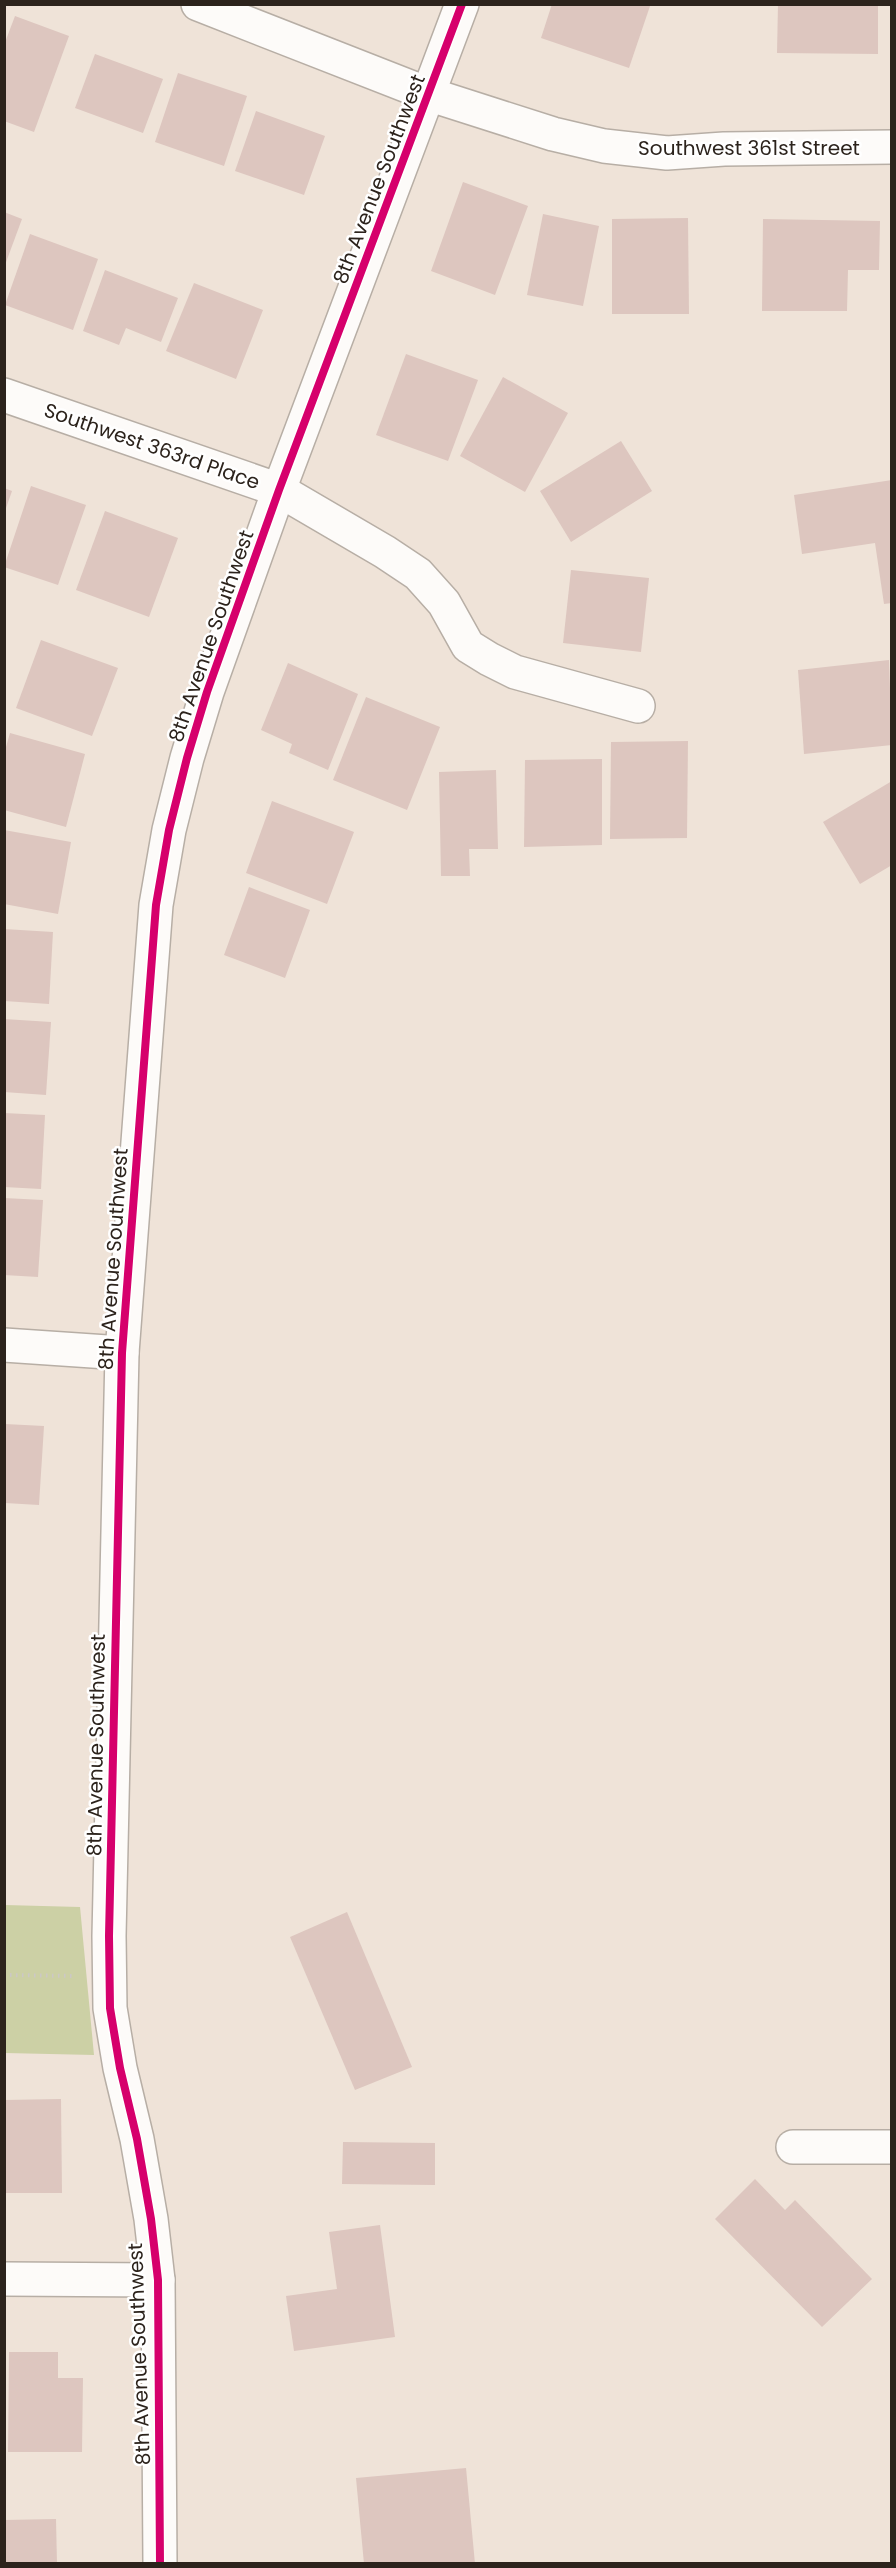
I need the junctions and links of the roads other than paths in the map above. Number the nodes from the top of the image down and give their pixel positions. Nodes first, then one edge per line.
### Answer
1 (198, 4) edge
2 (462, 4) edge
3 (428, 94) junction
4 (891, 147) edge
5 (4, 395) edge
6 (279, 490) junction
7 (638, 706) dead end
8 (4, 1346) edge
9 (122, 1353) junction
10 (891, 2146) edge
11 (793, 2147) dead end
12 (4, 2279) edge
13 (158, 2280) junction
14 (160, 2564) edge

1 - 3 street, Southwest 361st Street
2 - 3 street, 8th Avenue Southwest
3 - 4 street, Southwest 361st Street
3 - 6 street, 8th Avenue Southwest
5 - 6 street, Southwest 363rd Place
6 - 7 street, Southwest 363rd Place
6 - 9 street, 8th Avenue Southwest
8 - 9 street
9 - 13 street, 8th Avenue Southwest
10 - 11 street
12 - 13 street
13 - 14 street, 8th Avenue Southwest

